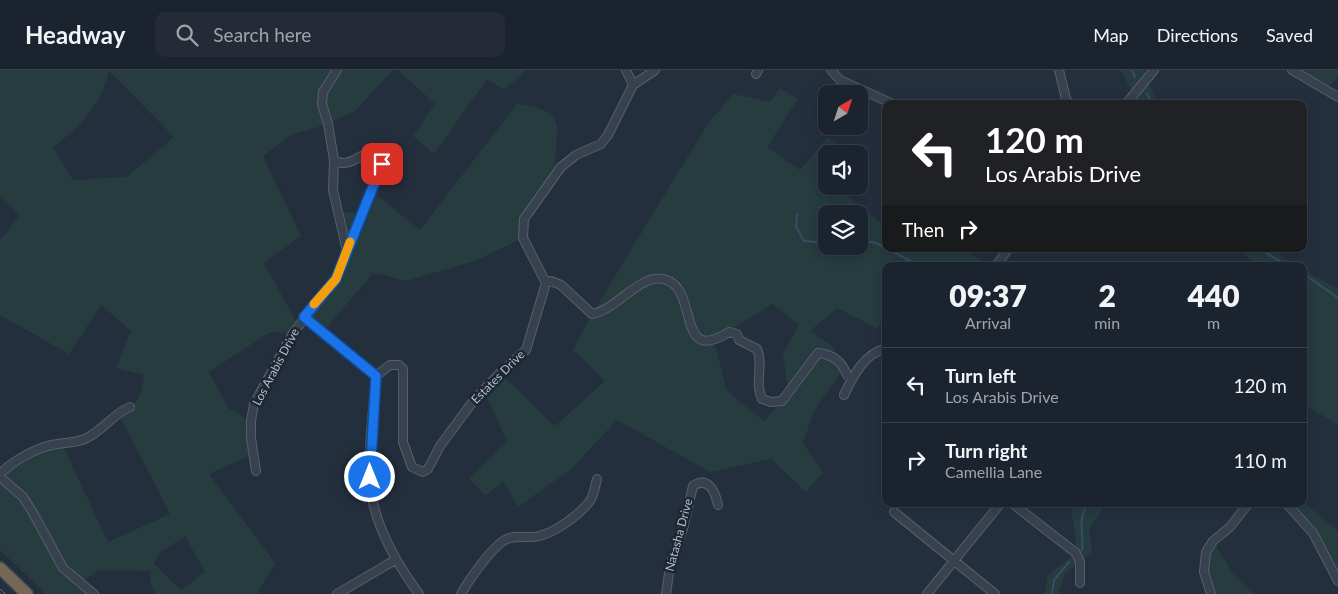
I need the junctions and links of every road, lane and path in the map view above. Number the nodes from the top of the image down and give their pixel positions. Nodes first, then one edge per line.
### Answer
1 (337, 70) edge
2 (626, 70) edge
3 (655, 70) edge
4 (831, 70) edge
5 (1059, 70) edge
6 (1154, 70) edge
7 (1292, 70) edge
8 (633, 84) junction
9 (1338, 97) edge
10 (884, 100) edge
11 (1067, 100) edge
12 (1129, 100) edge
13 (334, 160) junction
14 (347, 251) junction
15 (546, 283) junction
16 (304, 317) junction
17 (882, 349) edge
18 (847, 375) dead end
19 (376, 376) junction
20 (844, 395) dead end
21 (130, 407) dead end
22 (256, 471) dead end
23 (0, 476) edge
24 (597, 479) dead end
25 (718, 505) dead end
26 (998, 507) edge
27 (1018, 507) edge
28 (1245, 507) edge
29 (1291, 507) edge
30 (894, 512) dead end
31 (395, 560) junction
32 (954, 561) junction
33 (0, 568) edge
34 (1338, 581) edge
35 (1080, 583) dead end
36 (27, 594) edge
37 (94, 594) edge
38 (337, 594) edge
39 (419, 594) edge
40 (461, 594) edge
41 (666, 594) edge
42 (927, 594) edge
43 (995, 594) edge
44 (1211, 594) edge

1 - 13 street
2 - 8 street
3 - 8 street
4 - 10 street
5 - 11 street
6 - 12 street
7 - 9 street
8 - 15 street
13 - 14 street
13 - 14 street
14 - 16 street
15 - 18 street
15 - 19 street, Estates Drive
16 - 19 street, Los Arabis Drive
16 - 22 street, Los Arabis Drive
17 - 20 street
19 - 31 street
21 - 23 street
23 - 37 street
24 - 40 street
25 - 41 street, Natasha Drive
26 - 32 street
27 - 35 street
28 - 44 street
29 - 34 street
30 - 32 street
31 - 38 street
31 - 39 street
32 - 42 street
32 - 43 street
33 - 36 highway

